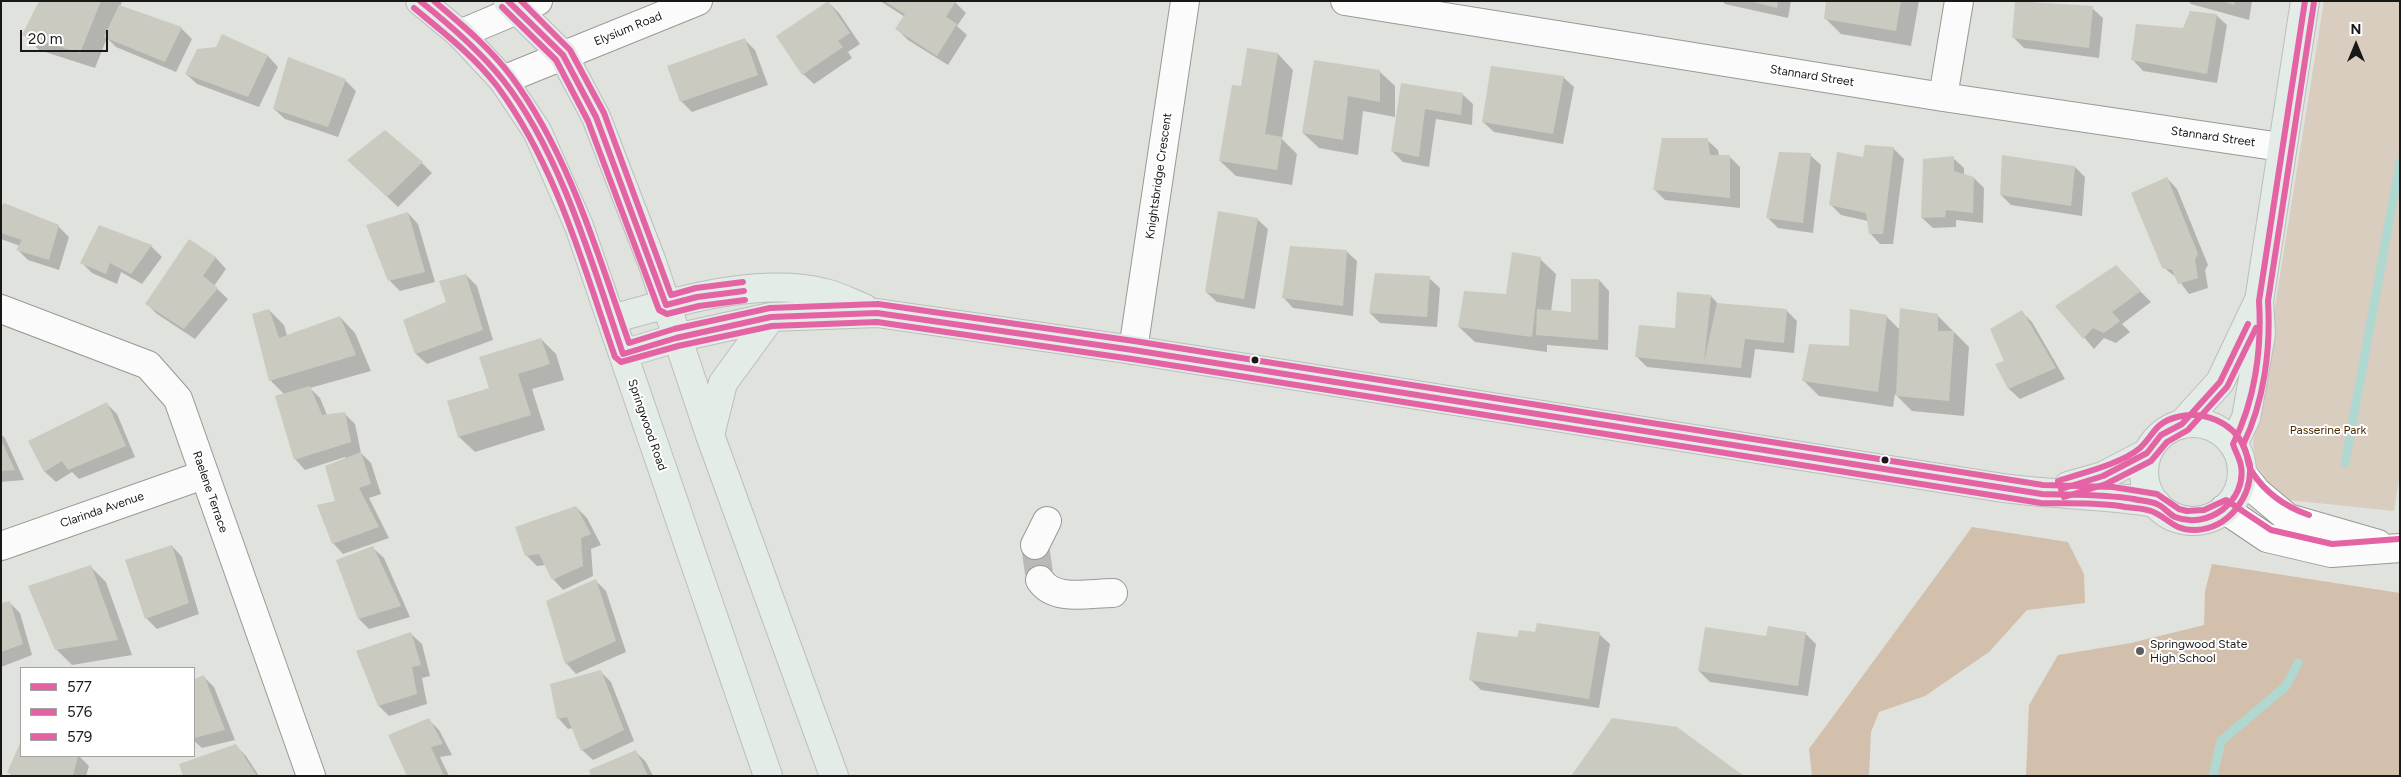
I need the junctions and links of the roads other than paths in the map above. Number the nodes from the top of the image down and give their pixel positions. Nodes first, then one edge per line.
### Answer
1 (420, 1) edge
2 (698, 1) edge
3 (1185, 1) edge
4 (1345, 1) edge
5 (1959, 1) edge
6 (2305, 1) edge
7 (521, 4) edge
8 (460, 34) junction
9 (564, 55) junction
10 (503, 80) junction
11 (1943, 97) junction
12 (2281, 147) junction
13 (2259, 301) junction
14 (666, 305) junction
15 (1, 309) edge
16 (877, 313) junction
17 (772, 317) junction
18 (611, 319) junction
19 (676, 338) junction
20 (1133, 350) junction
21 (623, 354) junction
22 (2182, 424) junction
23 (710, 436) junction
24 (2233, 444) junction
25 (2147, 454) junction
26 (2242, 473) junction
27 (203, 475) junction
28 (2042, 494) junction
29 (2156, 503) junction
30 (2224, 509) junction
31 (1047, 521) dead end
32 (1035, 545) tunnel mouth
33 (1, 546) edge
34 (2396, 548) edge
35 (1040, 580) dead end
36 (1112, 593) dead end
37 (311, 776) edge
38 (768, 776) edge
39 (834, 776) edge

1 - 8 main road, Springwood Road
2 - 9 street, Elysium Road
3 - 20 street, Knightsbridge Crescent
4 - 11 street, Stannard Street
5 - 11 street
6 - 12 main road
7 - 8 street
7 - 9 main road
8 - 10 main road, Springwood Road
9 - 10 street, Elysium Road
9 - 14 main road
10 - 18 main road, Springwood Road
11 - 12 street, Stannard Street
12 - 13 main road
13 - 22 main road
13 - 24 main road
14 - 16 main road
14 - 18 main road
14 - 19 main road
15 - 27 street, Raelene Terrace
16 - 17 main road
16 - 20 main road
17 - 19 main road
17 - 23 main road
18 - 21 main road, Springwood Road
19 - 21 main road
19 - 23 main road
20 - 28 main road
21 - 38 main road, Springwood Road
22 - 24 main road
22 - 25 main road
23 - 39 main road
24 - 26 main road
25 - 28 main road
25 - 29 main road
26 - 30 main road
26 - 34 street
27 - 33 street, Clarinda Avenue
27 - 37 street, Raelene Terrace
28 - 29 main road
29 - 30 main road
30 - 34 street
31 - 32 street
35 - 36 street

